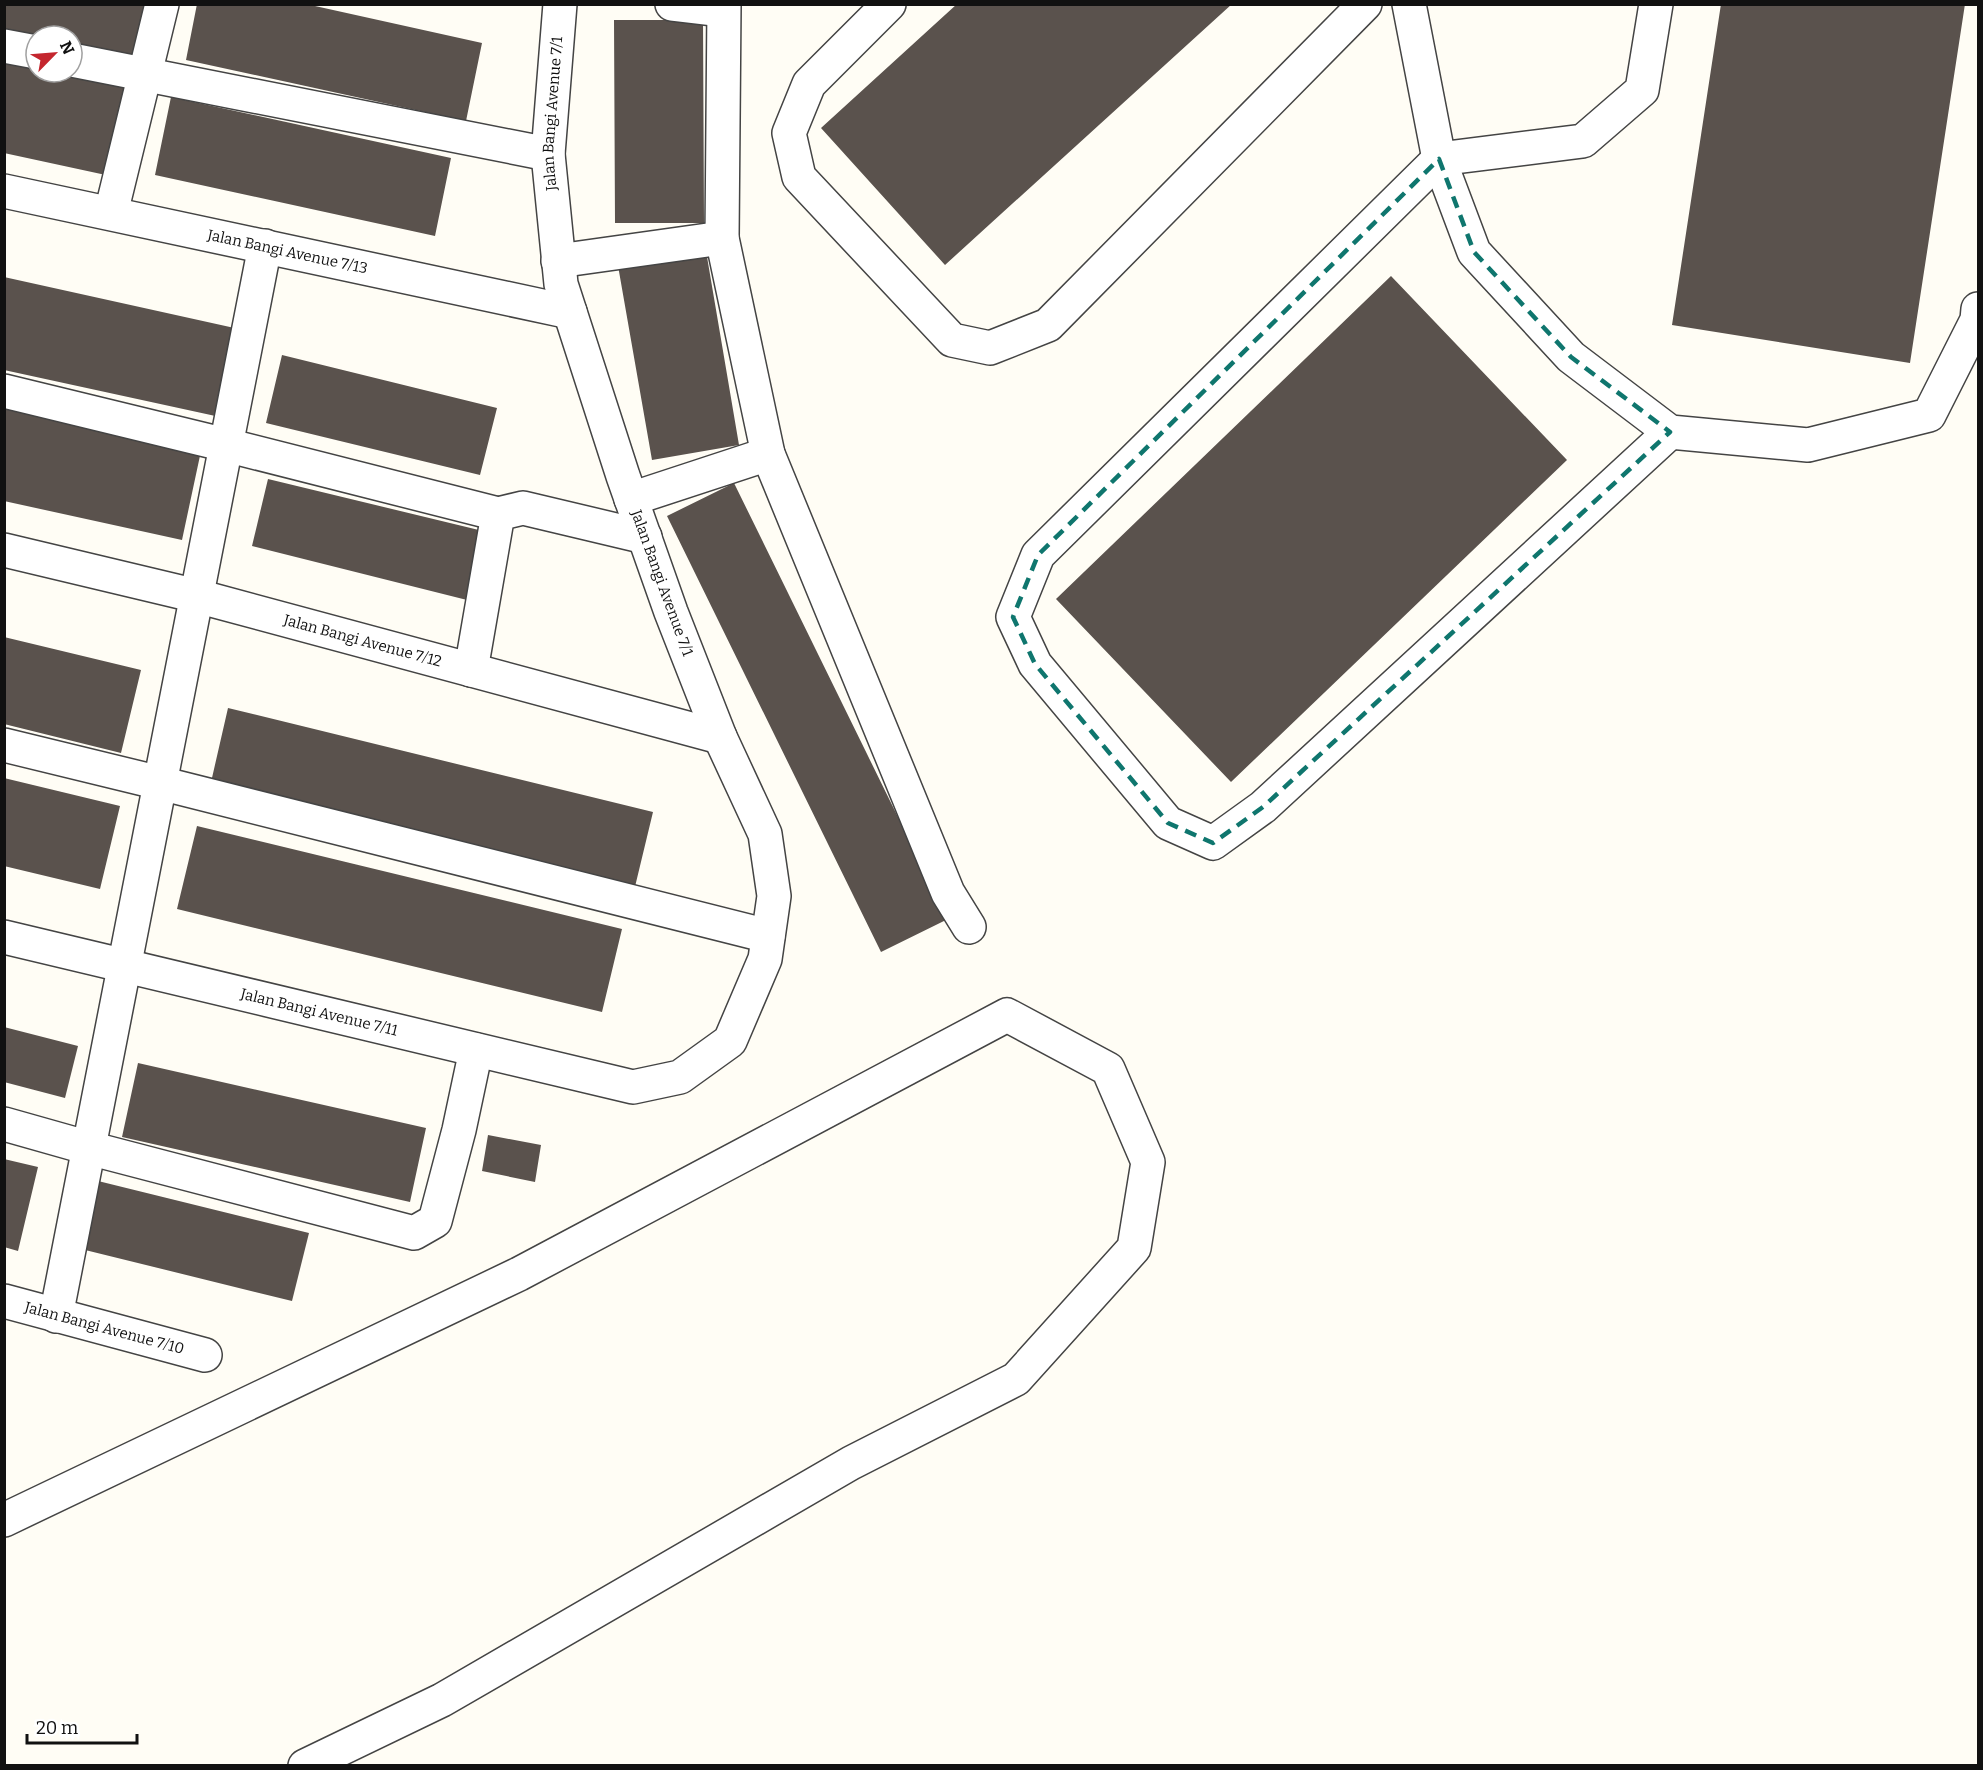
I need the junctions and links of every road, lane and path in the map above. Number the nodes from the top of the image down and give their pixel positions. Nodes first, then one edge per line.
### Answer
1 (162, 4) edge
2 (560, 4) edge
3 (672, 4) edge
4 (889, 4) edge
5 (1365, 4) edge
6 (1409, 4) edge
7 (1656, 4) edge
8 (724, 7) edge
9 (4, 46) edge
10 (24, 50) edge
11 (84, 62) edge
12 (145, 75) junction
13 (548, 153) junction
14 (1439, 159) junction
15 (4, 191) edge
16 (111, 213) junction
17 (722, 238) junction
18 (265, 246) junction
19 (558, 261) junction
20 (1978, 309) edge
21 (570, 312) junction
22 (4, 391) edge
23 (1670, 432) junction
24 (226, 444) junction
25 (768, 454) junction
26 (631, 499) junction
27 (498, 514) junction
28 (645, 537) junction
29 (4, 550) edge
30 (196, 596) junction
31 (471, 670) junction
32 (720, 737) junction
33 (4, 746) edge
34 (160, 783) junction
35 (969, 927) dead end
36 (768, 936) junction
37 (4, 937) edge
38 (124, 966) junction
39 (476, 1050) junction
40 (633, 1087) joint
41 (4, 1124) edge
42 (89, 1148) junction
43 (4, 1301) edge
44 (56, 1316) junction
45 (205, 1354) dead end
46 (4, 1520) edge
47 (305, 1766) edge

1 - 12 street
2 - 13 street, Jalan Bangi Avenue 7/1
3 - 8 street
4 - 5 street
6 - 14 street
7 - 14 street
8 - 17 street
9 - 10 street
11 - 12 street
12 - 13 street
12 - 16 street
13 - 19 street, Jalan Bangi Avenue 7/1
14 - 23 street
14 - 23 street
15 - 16 street, Jalan Bangi Avenue 7/13
16 - 18 street, Jalan Bangi Avenue 7/13
17 - 19 street
17 - 25 street
18 - 21 street, Jalan Bangi Avenue 7/13
18 - 24 street
19 - 21 street, Jalan Bangi Avenue 7/1
20 - 23 street
21 - 26 street, Jalan Bangi Avenue 7/1
22 - 24 street
24 - 27 street
24 - 30 street
25 - 26 street
25 - 35 street
26 - 28 street, Jalan Bangi Avenue 7/1
27 - 28 street
27 - 31 street
28 - 32 street, Jalan Bangi Avenue 7/1
29 - 30 street, Jalan Bangi Avenue 7/12
30 - 31 street, Jalan Bangi Avenue 7/12
30 - 34 street
31 - 32 street, Jalan Bangi Avenue 7/12
32 - 36 street, Jalan Bangi Avenue 7/1
33 - 34 street
34 - 36 street
34 - 38 street
36 - 40 street, Jalan Bangi Avenue 7/1
37 - 38 street, Jalan Bangi Avenue 7/11
38 - 39 street, Jalan Bangi Avenue 7/11
38 - 42 street
39 - 40 street, Jalan Bangi Avenue 7/11
39 - 42 street
41 - 42 street
42 - 44 street
43 - 44 street, Jalan Bangi Avenue 7/10
44 - 45 street, Jalan Bangi Avenue 7/10
46 - 47 street

